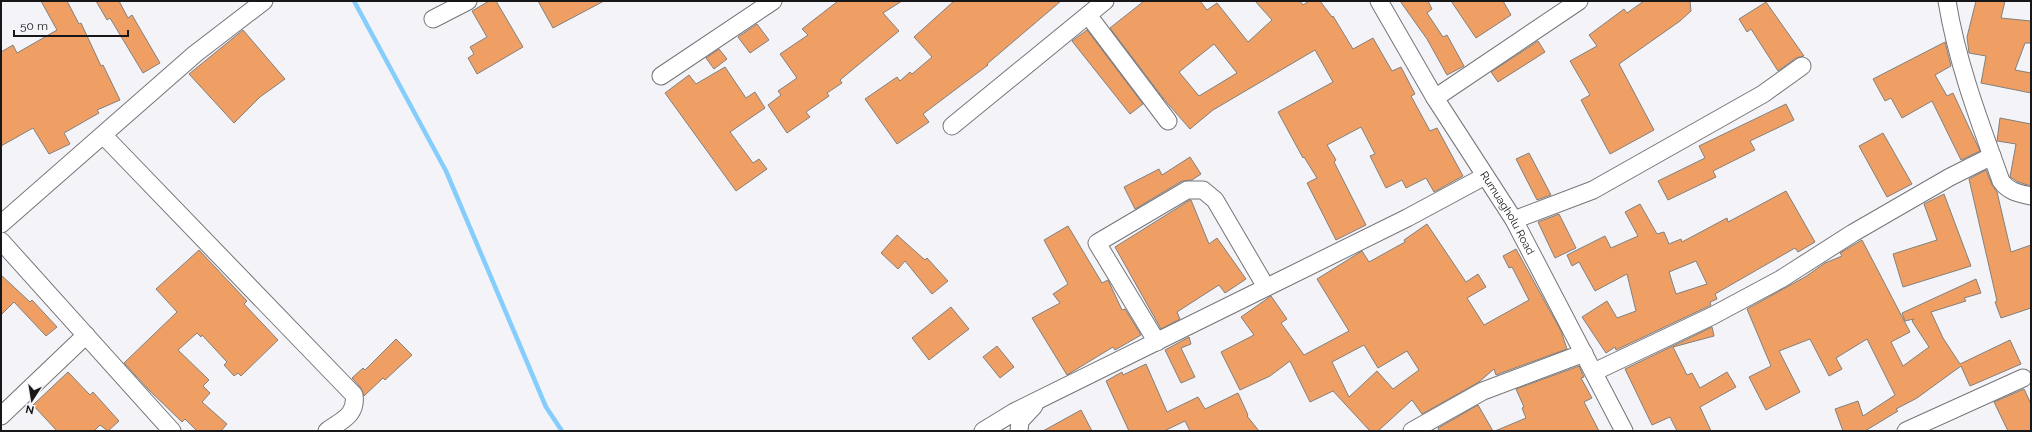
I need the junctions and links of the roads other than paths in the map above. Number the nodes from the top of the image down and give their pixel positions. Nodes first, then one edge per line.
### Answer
1 (264, 1) edge
2 (468, 1) edge
3 (773, 1) edge
4 (1105, 1) edge
5 (1379, 1) edge
6 (1579, 1) edge
7 (1947, 1) edge
8 (1088, 15) junction
9 (433, 19) dead end
10 (1802, 66) dead end
11 (661, 76) dead end
12 (1435, 98) junction
13 (1168, 121) dead end
14 (952, 126) dead end
15 (103, 135) junction
16 (1992, 156) junction
17 (1485, 176) junction
18 (2031, 196) edge
19 (4, 215) edge
20 (1514, 220) junction
21 (1, 241) edge
22 (1266, 287) junction
23 (86, 335) junction
24 (1157, 342) junction
25 (1584, 353) junction
26 (1594, 372) junction
27 (2023, 378) dead end
28 (1040, 400) junction
29 (1, 416) edge
30 (172, 431) edge
31 (328, 431) edge
32 (983, 431) edge
33 (1019, 431) edge
34 (1412, 431) edge
35 (1624, 431) edge
36 (1906, 431) edge

1 - 15 street
2 - 9 street
3 - 11 street
4 - 8 street
5 - 12 street, Rumuagholu Road
6 - 12 street
7 - 16 street
8 - 13 street
8 - 14 street
10 - 20 street
12 - 17 street, Rumuagholu Road
15 - 19 street
15 - 31 street
16 - 18 street
16 - 26 street
17 - 20 street, Rumuagholu Road
17 - 22 street
20 - 25 street, Rumuagholu Road
21 - 23 street
22 - 24 street
22 - 24 street
23 - 29 street
23 - 30 street
24 - 28 street
25 - 26 street, Rumuagholu Road
25 - 34 street
26 - 35 street, Rumuagholu Road
27 - 36 street
28 - 32 street
28 - 33 street

